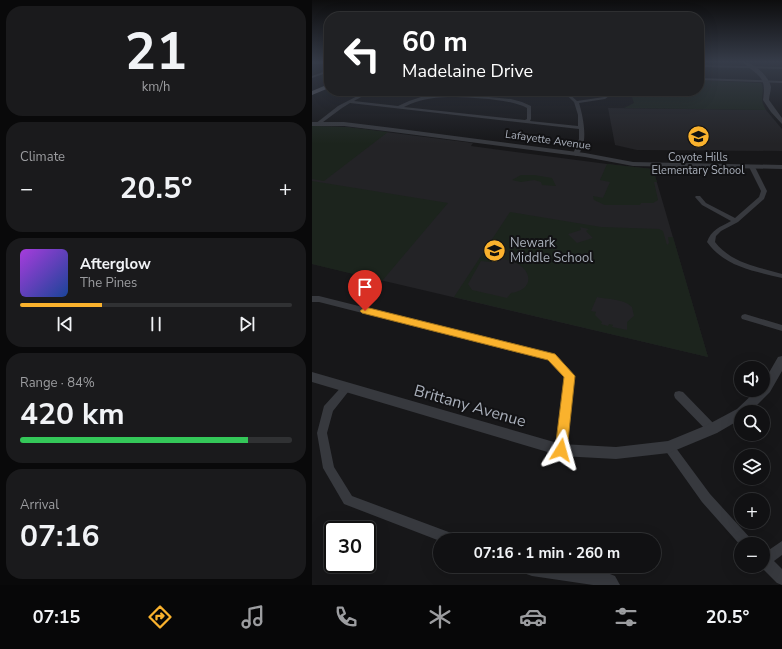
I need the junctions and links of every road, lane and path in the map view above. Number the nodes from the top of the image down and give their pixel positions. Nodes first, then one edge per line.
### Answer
1 (768, 89) edge
2 (360, 96) edge
3 (436, 96) edge
4 (454, 96) edge
5 (569, 96) edge
6 (607, 96) edge
7 (349, 102) junction
8 (576, 102) junction
9 (400, 108) junction
10 (526, 122) junction
11 (782, 122) edge
12 (315, 124) edge
13 (582, 128) junction
14 (576, 154) junction
15 (752, 167) junction
16 (782, 167) edge
17 (698, 197) dead end
18 (736, 221) junction
19 (782, 276) edge
20 (312, 299) edge
21 (745, 317) dead end
22 (782, 328) edge
23 (782, 360) edge
24 (312, 376) edge
25 (347, 387) junction
26 (679, 395) dead end
27 (749, 405) edge
28 (734, 416) edge
29 (712, 429) junction
30 (670, 447) junction
31 (561, 450) junction
32 (435, 533) edge
33 (742, 537) edge
34 (782, 547) edge
35 (770, 555) edge
36 (770, 567) edge
37 (558, 573) edge
38 (782, 578) edge
39 (613, 585) edge

1 - 11 street
2 - 7 street
3 - 9 street
4 - 10 street
5 - 8 street
6 - 8 street
7 - 9 street
7 - 12 street
8 - 13 street
9 - 10 street
10 - 13 street
12 - 14 street, Lafayette Avenue
13 - 14 street
14 - 15 street, Lafayette Avenue
15 - 16 street, Lafayette Avenue
15 - 18 street
17 - 18 street
18 - 19 street
20 - 31 street
21 - 22 street
23 - 27 street, Brittany Avenue
24 - 25 street, Brittany Avenue
25 - 31 street, Brittany Avenue
25 - 32 street
26 - 29 street
28 - 29 street, Brittany Avenue
29 - 30 street, Brittany Avenue
30 - 31 street, Brittany Avenue
30 - 33 street
34 - 35 street
36 - 38 street
37 - 39 street

